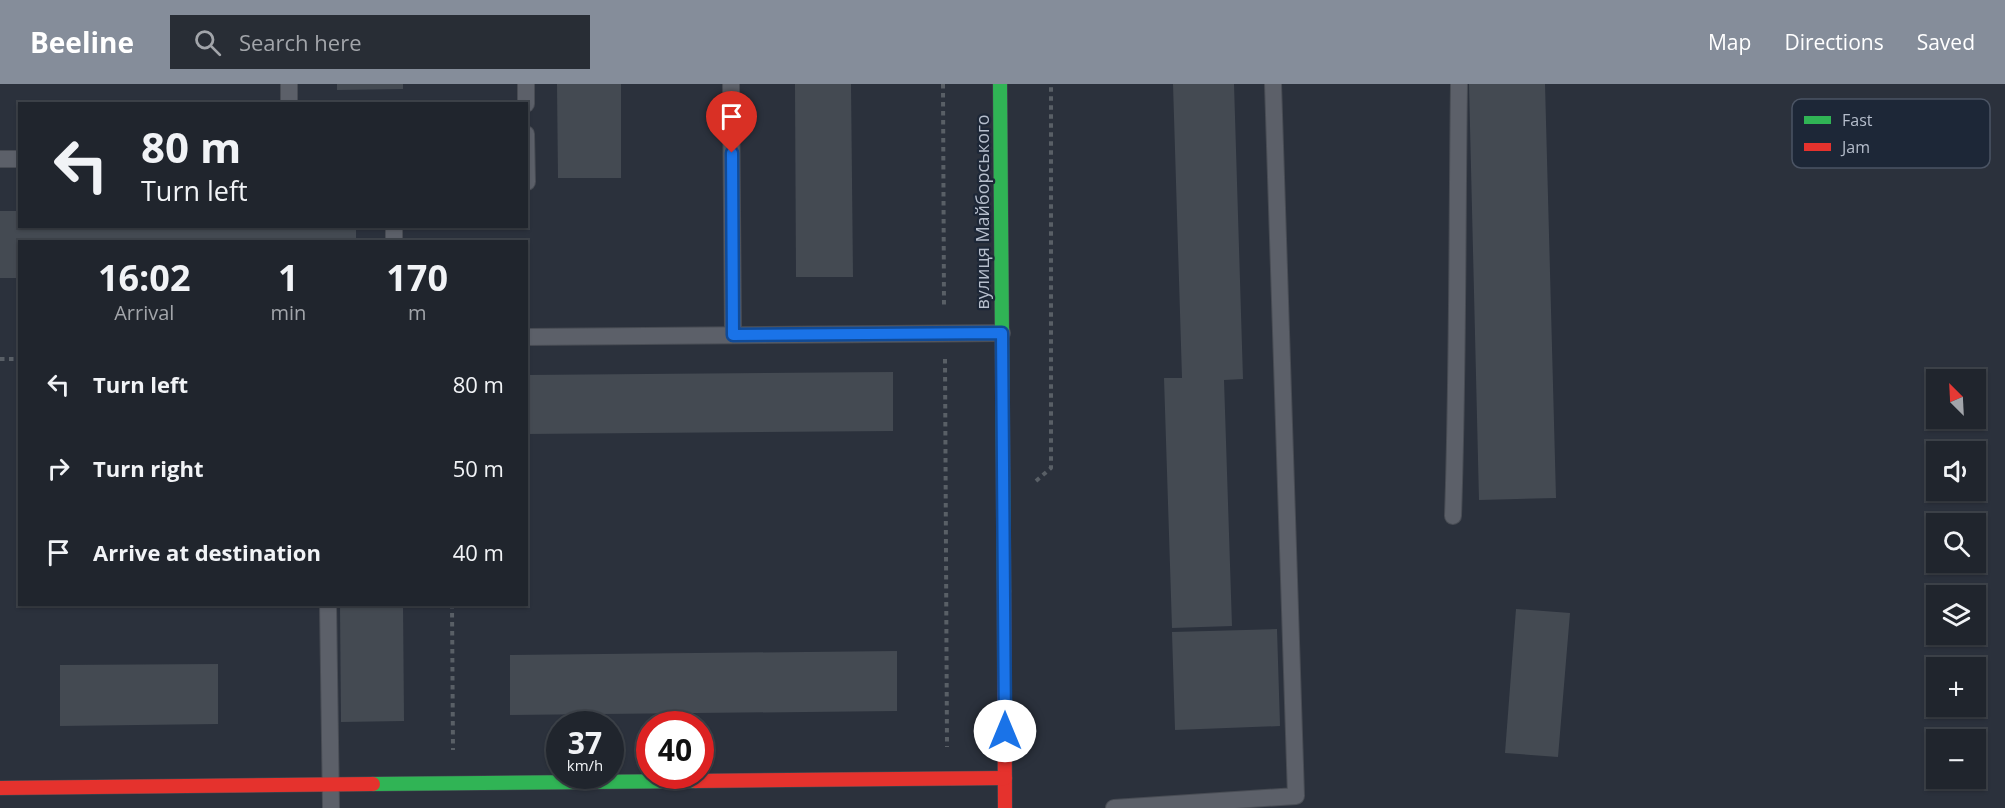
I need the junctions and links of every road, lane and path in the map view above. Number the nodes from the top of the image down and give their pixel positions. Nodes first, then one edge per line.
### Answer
1 (289, 84) edge
2 (526, 84) edge
3 (731, 84) edge
4 (943, 84) edge
5 (1000, 84) edge
6 (1051, 84) edge
7 (1273, 84) edge
8 (1459, 84) edge
9 (289, 102) edge
10 (526, 102) edge
11 (0, 159) edge
12 (18, 159) edge
13 (1002, 333) junction
14 (945, 334) junction
15 (733, 335) junction
16 (528, 337) edge
17 (0, 359) edge
18 (18, 359) edge
19 (1029, 487) dead end
20 (1453, 516) dead end
21 (328, 606) edge
22 (452, 606) edge
23 (1005, 778) junction
24 (948, 779) junction
25 (454, 783) junction
26 (330, 784) junction
27 (0, 788) edge
28 (1296, 802) edge
29 (331, 808) edge
30 (1005, 808) edge
31 (1114, 808) edge

1 - 9 lane
2 - 10 lane
3 - 15 lane
4 - 14 path
5 - 13 street, вулиця Майборського
6 - 19 path
7 - 28 lane
8 - 20 lane
11 - 12 lane
13 - 14 lane
13 - 23 street, вулиця Майборського
14 - 15 lane
14 - 24 path
15 - 16 lane
17 - 18 path
21 - 26 lane
22 - 25 path
23 - 24 street
23 - 30 street, вулиця Майборського
24 - 25 street
25 - 26 street
26 - 27 street
26 - 29 lane
28 - 31 lane

